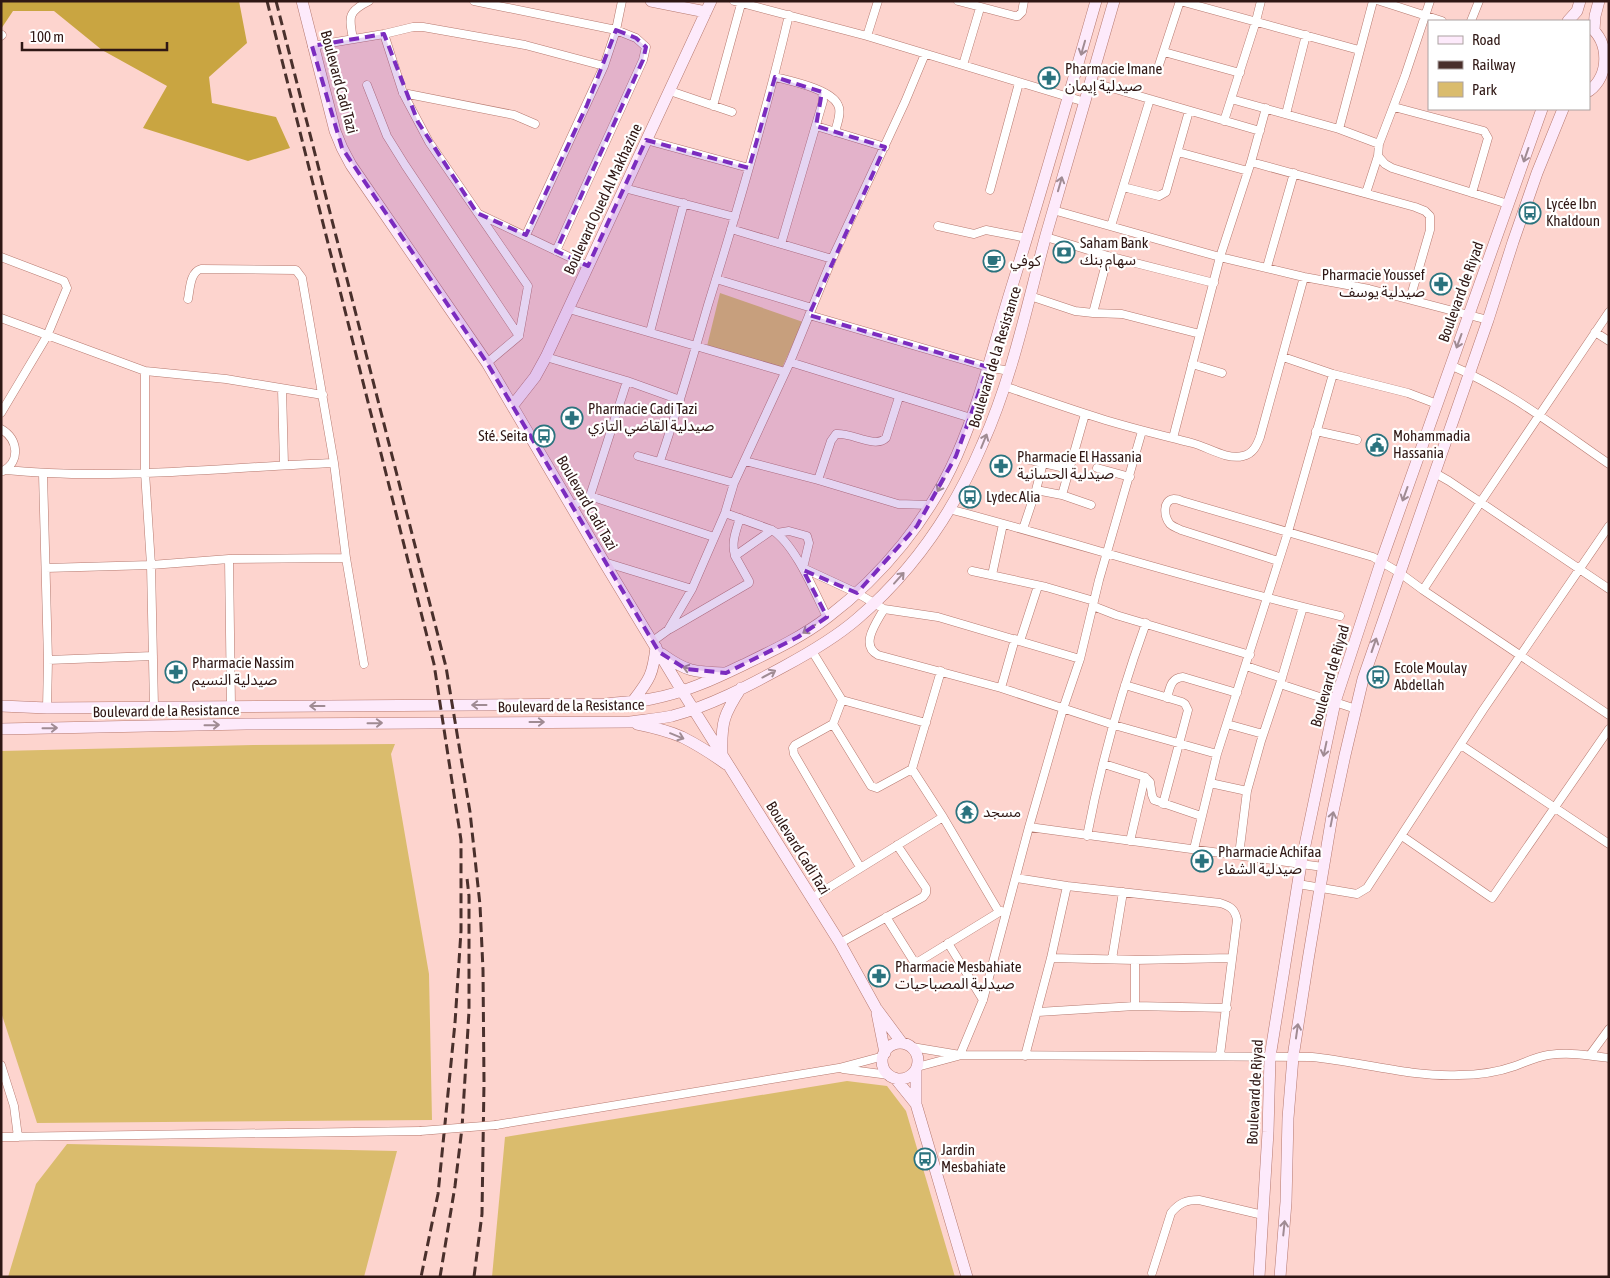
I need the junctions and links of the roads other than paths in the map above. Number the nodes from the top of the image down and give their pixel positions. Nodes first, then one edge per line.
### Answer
1 (302, 1) edge
2 (369, 1) edge
3 (474, 1) edge
4 (622, 1) edge
5 (651, 1) edge
6 (711, 1) edge
7 (878, 1) edge
8 (958, 1) edge
9 (1024, 1) edge
10 (1096, 1) edge
11 (1114, 1) edge
12 (1180, 1) edge
13 (1262, 1) edge
14 (1373, 1) edge
15 (1380, 1) edge
16 (1430, 1) edge
17 (1479, 1) edge
18 (1580, 1) edge
19 (1599, 1) edge
20 (738, 2) edge
21 (980, 8) junction
22 (706, 12) junction
23 (789, 15) junction
24 (1425, 17) junction
25 (1438, 20) edge
26 (1471, 20) edge
27 (1567, 20) edge
28 (1256, 21) junction
29 (1592, 28) edge
30 (616, 30) junction
31 (384, 34) junction
32 (1306, 35) junction
33 (867, 36) junction
34 (352, 39) junction
35 (312, 46) junction
36 (1359, 50) junction
37 (1164, 52) junction
38 (925, 54) junction
39 (963, 64) junction
40 (1608, 65) edge
41 (604, 66) junction
42 (1158, 68) dead end
43 (1240, 73) junction
44 (775, 77) junction
45 (1091, 82) junction
46 (1020, 83) junction
47 (367, 85) dead end
48 (1590, 90) edge
49 (670, 91) junction
50 (404, 92) junction
51 (822, 92) junction
52 (1069, 97) junction
53 (1150, 99) junction
54 (1231, 99) junction
55 (1085, 102) junction
56 (713, 106) junction
57 (1394, 106) junction
58 (1266, 108) junction
59 (1542, 110) edge
60 (1563, 110) edge
61 (1189, 111) junction
62 (732, 112) dead end
63 (1286, 114) junction
64 (1224, 122) junction
65 (535, 124) dead end
66 (816, 126) junction
67 (1338, 129) junction
68 (1260, 131) junction
69 (835, 132) junction
70 (646, 140) junction
71 (1379, 144) junction
72 (885, 147) junction
73 (1178, 152) junction
74 (1378, 156) junction
75 (1251, 162) junction
76 (748, 168) junction
77 (1248, 170) junction
78 (1294, 174) junction
79 (1123, 187) junction
80 (624, 188) junction
81 (990, 190) dead end
82 (1472, 193) junction
83 (1366, 194) junction
84 (684, 203) junction
85 (1508, 204) junction
86 (1054, 210) junction
87 (477, 213) junction
88 (735, 217) junction
89 (938, 226) dead end
90 (1112, 226) junction
91 (731, 230) junction
92 (526, 235) junction
93 (1046, 237) junction
94 (1027, 238) junction
95 (781, 244) junction
96 (556, 251) junction
97 (1108, 256) junction
98 (1220, 257) junction
99 (1, 258) edge
100 (832, 259) junction
101 (588, 266) junction
102 (1267, 267) junction
103 (1304, 276) junction
104 (716, 279) junction
105 (1214, 283) junction
106 (1030, 296) junction
107 (188, 299) dead end
108 (1410, 299) junction
109 (569, 309) junction
110 (811, 312) junction
111 (1609, 312) edge
112 (1093, 313) junction
113 (1468, 316) junction
114 (1, 318) edge
115 (1488, 320) junction
116 (650, 332) junction
117 (1595, 332) junction
118 (1200, 334) junction
119 (47, 336) junction
120 (519, 336) junction
121 (1609, 341) edge
122 (696, 346) junction
123 (546, 357) junction
124 (1283, 357) junction
125 (790, 362) junction
126 (487, 363) junction
127 (1192, 364) junction
128 (1450, 365) junction
129 (988, 367) junction
130 (145, 371) junction
131 (1009, 371) junction
132 (785, 372) junction
133 (1222, 373) dead end
134 (1469, 373) junction
135 (1333, 374) junction
136 (626, 382) junction
137 (1004, 386) junction
138 (282, 389) junction
139 (323, 395) junction
140 (898, 397) junction
141 (680, 400) junction
142 (1437, 404) junction
143 (513, 405) junction
144 (1, 413) edge
145 (1085, 414) junction
146 (1538, 416) junction
147 (971, 418) junction
148 (1, 429) edge
149 (1142, 431) junction
150 (1316, 431) junction
151 (1173, 438) junction
152 (1357, 440) dead end
153 (638, 456) dead end
154 (1026, 459) dead end
155 (660, 461) junction
156 (745, 461) junction
157 (334, 463) junction
158 (1043, 463) junction
159 (1609, 464) edge
160 (284, 465) junction
161 (1097, 468) dead end
162 (1069, 469) junction
163 (4, 471) edge
164 (145, 472) junction
165 (1435, 473) junction
166 (43, 474) junction
167 (1130, 477) junction
168 (818, 480) junction
169 (734, 483) junction
170 (1036, 490) junction
171 (1062, 495) junction
172 (590, 496) junction
173 (1480, 502) junction
174 (930, 505) junction
175 (1092, 505) dead end
176 (572, 506) junction
177 (949, 509) junction
178 (725, 513) junction
179 (740, 518) junction
180 (1004, 524) junction
181 (1609, 526) edge
182 (1023, 529) junction
183 (774, 531) junction
184 (1288, 532) junction
185 (714, 537) junction
186 (1106, 554) junction
187 (735, 556) junction
188 (346, 558) junction
189 (229, 559) junction
190 (1278, 561) junction
191 (604, 562) junction
192 (1381, 562) junction
193 (152, 565) junction
194 (46, 568) junction
195 (803, 568) junction
196 (1579, 570) junction
197 (972, 571) dead end
198 (1400, 573) junction
199 (992, 575) junction
200 (1038, 586) junction
201 (692, 589) junction
202 (1423, 590) junction
203 (1609, 590) edge
204 (857, 593) junction
205 (1266, 599) junction
206 (1093, 603) junction
207 (879, 606) junction
208 (1303, 607) junction
209 (1340, 616) dead end
210 (828, 617) junction
211 (1146, 623) junction
212 (668, 630) junction
213 (1018, 640) junction
214 (656, 647) junction
215 (812, 651) junction
216 (1250, 654) junction
217 (153, 656) junction
218 (1521, 656) junction
219 (1080, 659) junction
220 (48, 660) junction
221 (364, 664) dead end
222 (1246, 666) junction
223 (941, 672) junction
224 (726, 673) junction
225 (1281, 681) junction
226 (1125, 685) junction
227 (741, 688) junction
228 (1001, 688) junction
229 (682, 691) junction
230 (1237, 693) junction
231 (1167, 698) junction
232 (842, 700) junction
233 (633, 701) junction
234 (1335, 702) junction
235 (2, 706) edge
236 (231, 706) junction
237 (154, 707) junction
238 (48, 708) junction
239 (693, 709) junction
240 (1063, 709) junction
241 (1356, 709) junction
242 (1609, 715) edge
243 (630, 722) junction
244 (926, 723) junction
245 (833, 724) junction
246 (1227, 724) junction
247 (1114, 725) junction
248 (1, 729) edge
249 (1609, 729) edge
250 (1263, 734) junction
251 (1180, 744) junction
252 (1460, 745) junction
253 (722, 754) junction
254 (1217, 754) junction
255 (1104, 764) junction
256 (730, 766) junction
257 (912, 769) junction
258 (1145, 777) junction
259 (1210, 783) junction
260 (1247, 791) junction
261 (1163, 804) junction
262 (1555, 808) junction
263 (1201, 816) junction
264 (943, 817) junction
265 (1029, 827) junction
266 (1088, 836) junction
267 (1402, 836) junction
268 (1130, 840) junction
269 (1609, 844) edge
270 (897, 845) junction
271 (1194, 849) junction
272 (1239, 855) junction
273 (1301, 864) junction
274 (1323, 867) junction
275 (860, 868) junction
276 (1016, 878) junction
277 (1298, 884) junction
278 (1068, 886) junction
279 (1319, 888) junction
280 (1123, 892) junction
281 (812, 898) junction
282 (1007, 907) junction
283 (999, 912) junction
284 (886, 917) junction
285 (840, 943) junction
286 (948, 943) junction
287 (1051, 958) junction
288 (1232, 958) junction
289 (1112, 959) junction
290 (1135, 960) junction
291 (983, 1000) junction
292 (1135, 1006) junction
293 (876, 1008) junction
294 (1227, 1008) junction
295 (1038, 1012) junction
296 (1609, 1029) edge
297 (907, 1045) junction
298 (884, 1054) junction
299 (960, 1055) junction
300 (1220, 1055) junction
301 (1590, 1055) junction
302 (1025, 1056) junction
303 (1270, 1056) junction
304 (1293, 1057) junction
305 (1609, 1058) edge
306 (1, 1065) edge
307 (839, 1068) junction
308 (917, 1069) junction
309 (892, 1076) junction
310 (916, 1104) junction
311 (1, 1137) edge
312 (18, 1137) junction
313 (1263, 1215) junction
314 (1152, 1273) dead end
315 (966, 1277) edge
316 (1259, 1277) edge
317 (1280, 1277) edge

1 - 35 main road, Boulevard Cadi Tazi
2 - 34 street
3 - 30 street
4 - 30 street
5 - 22 main road
6 - 22 main road, Boulevard Oued Al Makhazine
7 - 33 street
8 - 21 street
9 - 21 street
10 -> 52 main road, Boulevard de la Resistance
11 - 45 main road, Boulevard de la Resistance
12 - 28 street
12 - 37 street
13 - 28 street
14 - 36 street
15 - 24 street
16 - 24 street
17 - 26 street
18 - 27 main road
19 - 29 main road
20 - 23 street
20 - 56 street
21 - 39 street
22 - 49 main road, Boulevard Oued Al Makhazine
23 - 33 street
23 - 44 street
24 - 25 street
24 - 57 street
28 - 32 street
28 - 43 street
29 - 40 main road
30 - 41 street
30 - 96 street
31 - 34 street
31 - 41 street
31 - 50 street
32 - 36 street
32 - 63 street
33 - 38 street
34 - 35 street
35 - 126 main road, Boulevard Cadi Tazi
36 - 67 street
37 - 42 street
37 - 43 street
38 - 39 street
38 - 72 street
39 - 46 street
40 - 48 main road
41 - 92 street
43 - 54 street
44 - 51 street
44 - 76 street
45 - 53 street
45 - 55 main road, Boulevard de la Resistance
46 - 52 street
46 - 81 street
47 - 120 street
49 - 56 street
49 - 70 main road, Boulevard Oued Al Makhazine
50 - 65 street
50 - 87 street
51 - 66 street
51 - 69 street
52 - 55 street
52 - 94 main road, Boulevard de la Resistance
53 - 61 street
53 - 79 street
54 - 58 street
54 - 64 street
86 -> 55 main road, Boulevard de la Resistance
56 - 62 street
57 - 71 street
57 - 82 street
58 - 63 street
58 - 68 street
59 -> 85 main road, Boulevard de Riyad
60 - 115 main road
61 - 64 street
61 - 73 street
63 - 67 street
64 - 68 street
66 - 69 street
66 - 95 street
67 - 71 street
68 - 75 street
69 - 72 street
70 - 76 street
70 - 80 main road, Boulevard Oued Al Makhazine
71 - 74 street
72 - 100 street
73 - 77 street
73 - 79 street
74 - 82 street
74 - 83 street
75 - 77 street
75 - 78 street
76 - 88 street
77 - 98 street
78 - 83 street
78 - 102 street
79 - 90 street
80 - 84 street
80 - 101 main road, Boulevard Oued Al Makhazine
82 - 85 street
83 - 108 street
84 - 88 street
84 - 116 street
85 - 113 main road, Boulevard de Riyad
86 - 90 street
86 - 93 main road, Boulevard de la Resistance
87 - 92 street
87 - 120 street
88 - 91 street
89 - 94 street
90 - 98 street
91 - 95 street
91 - 104 street
92 - 96 street
93 - 97 street
93 - 106 main road, Boulevard de la Resistance
94 - 129 main road, Boulevard de la Resistance
95 - 100 street
96 - 101 street
97 - 105 street
97 - 112 street
98 - 102 street
98 - 105 street
99 - 119 street
100 - 110 street
101 - 109 main road, Boulevard Oued Al Makhazine
102 - 103 street
103 - 108 street
103 - 124 street
104 - 110 street
104 - 122 street
105 - 118 street
106 - 112 street
106 - 131 main road, Boulevard de la Resistance
107 - 139 street
108 - 113 street
109 - 116 street
109 - 123 main road, Boulevard Oued Al Makhazine
110 - 125 street
110 - 129 street
111 - 117 street
112 - 118 street
113 - 115 street
113 -> 128 main road, Boulevard de Riyad
114 - 119 street
115 - 134 main road
116 - 122 street
117 - 121 street
117 - 146 street
118 - 127 street
119 - 130 street
119 - 144 street
120 - 126 street
122 - 132 street
122 - 141 street
123 - 136 street
123 - 143 main road, Boulevard Oued Al Makhazine
124 - 135 street
124 - 151 street
125 - 132 street
125 - 140 street
126 - 143 main road, Boulevard Cadi Tazi
127 - 133 street
127 - 151 street
128 - 134 street
128 - 142 main road, Boulevard de Riyad
129 - 131 street
129 - 147 main road, Boulevard de la Resistance
130 - 138 street
130 - 164 street
131 - 137 main road, Boulevard de la Resistance
132 - 156 street
134 - 146 street
134 - 165 main road
135 - 142 street
135 - 150 street
136 - 141 street
136 - 172 street
137 - 145 street
177 -> 137 main road, Boulevard de la Resistance
138 - 139 street
138 - 160 street
139 - 157 street
140 - 147 street
140 - 168 street
141 - 155 street
142 -> 192 main road, Boulevard de Riyad
143 - 176 main road, Boulevard Cadi Tazi
145 - 149 street
145 - 162 street
146 - 159 street
146 - 173 street
147 -> 174 main road, Boulevard de la Resistance
148 - 163 street
149 - 151 street
149 - 167 street
150 - 152 street
150 - 184 street
153 - 155 street
154 - 158 street
155 - 169 street
156 - 168 street
156 - 169 street
157 - 160 street
157 - 188 street
158 - 162 street
158 - 170 street
160 - 164 street
161 - 167 street
162 - 171 street
163 - 166 street
164 - 166 street
164 - 193 street
165 - 173 street
165 - 198 main road
166 - 194 street
167 - 186 street
168 - 174 street
169 - 178 street
170 - 171 street
170 - 182 street
171 - 175 street
172 - 176 street
172 - 185 street
173 - 196 street
173 - 202 street
174 - 204 main road, Boulevard de la Resistance
176 - 191 main road, Boulevard Cadi Tazi
177 - 180 street
207 -> 177 main road, Boulevard de la Resistance
178 - 179 street
178 - 185 street
179 - 183 street
179 - 187 street
180 - 182 street
180 - 199 street
181 - 196 street
182 - 186 street
183 - 187 street
183 - 195 street
183 - 195 street
184 - 190 street
184 - 190 street
184 - 192 street
185 - 201 street
186 - 205 street
186 - 206 street
187 - 212 street
188 - 189 street
188 - 221 street
189 - 193 street
189 - 236 street
190 - 205 street
191 - 201 street
191 - 214 main road, Boulevard Cadi Tazi
192 - 198 street
192 - 234 main road, Boulevard de Riyad
193 - 194 street
193 - 217 street
194 - 220 street
195 - 204 street
195 - 210 street
196 - 203 street
196 - 218 street
197 - 199 street
198 - 202 street
241 -> 198 main road
199 - 200 street
200 - 206 street
200 - 213 street
201 - 212 street
202 - 218 street
204 - 207 street
204 - 210 main road, Boulevard de la Resistance
205 - 208 street
205 - 216 street
206 - 211 street
206 - 219 street
207 - 213 street
207 - 215 main road, Boulevard de la Resistance
207 - 223 street
208 - 209 street
208 - 225 street
210 -> 224 main road, Boulevard de la Resistance
211 - 216 street
211 - 226 street
212 - 214 street
213 - 219 street
213 - 228 street
224 -> 214 main road
214 - 229 main road, Boulevard Cadi Tazi
214 - 233 main road
227 -> 215 main road, Boulevard de la Resistance
215 - 232 street
216 - 222 street
217 - 220 street
217 - 237 street
218 - 242 street
218 - 252 street
219 - 240 street
220 - 238 street
222 - 225 street
222 - 230 street
223 - 228 street
223 - 244 street
224 - 229 main road, Boulevard de la Resistance
225 - 234 street
225 - 250 street
226 - 231 street
226 - 247 street
227 - 239 main road, Boulevard de la Resistance
227 - 253 main road
228 - 240 street
229 - 233 main road, Boulevard de la Resistance
229 - 239 main road, Boulevard Cadi Tazi
230 - 231 street
230 - 246 street
231 - 251 street
232 - 244 street
232 - 245 street
233 -> 236 main road, Boulevard de la Resistance
234 - 241 street
234 -> 273 main road, Boulevard de Riyad
235 - 238 main road, Boulevard de la Resistance
236 - 237 main road, Boulevard de la Resistance
237 - 238 main road, Boulevard de la Resistance
239 - 243 main road, Boulevard de la Resistance
239 - 253 main road, Boulevard Cadi Tazi
240 - 247 street
240 - 265 street
274 -> 241 main road
248 -> 243 main road, Boulevard de la Resistance
243 -> 256 main road
244 - 257 street
245 - 257 street
245 - 275 street
246 - 250 street
246 - 254 street
247 - 251 street
247 - 255 street
249 - 262 street
250 - 260 street
251 - 254 street
251 - 261 street
252 - 262 street
252 - 267 street
253 - 256 main road, Boulevard Cadi Tazi
254 - 259 street
255 - 258 street
255 - 266 street
256 - 281 main road, Boulevard Cadi Tazi
257 - 264 street
258 - 261 street
258 - 268 street
259 - 260 street
259 - 263 street
260 - 272 street
261 - 263 street
262 - 267 street
262 - 269 street
263 - 271 street
264 - 270 street
264 - 283 street
265 - 266 street
265 - 276 street
266 - 268 street
267 - 279 street
268 - 271 street
270 - 275 street
270 - 284 street
271 - 272 street
272 - 273 street
273 - 274 street
273 - 277 main road, Boulevard de Riyad
274 - 279 main road
275 - 281 street
276 - 278 street
276 - 282 street
277 - 279 street
277 - 303 main road, Boulevard de Riyad
278 - 280 street
278 - 287 street
304 -> 279 main road
280 - 288 street
280 - 289 street
281 - 285 main road, Boulevard Cadi Tazi
282 - 283 street
282 - 291 street
283 - 286 street
284 - 285 street
284 - 286 street
285 - 293 main road, Boulevard Cadi Tazi
286 - 291 street
287 - 289 street
287 - 295 street
288 - 290 street
288 - 294 street
289 - 290 street
290 - 292 street
291 - 299 street
292 - 294 street
292 - 295 street
293 - 297 main road, Boulevard Cadi Tazi
293 - 298 main road, Boulevard Cadi Tazi
294 - 300 street
295 - 302 street
296 - 301 street
297 - 298 main road
297 - 299 street
297 - 308 main road
298 - 307 street
298 - 309 main road
299 - 302 street
299 - 308 street
300 - 302 street
300 - 303 street
301 - 304 street
301 - 305 street
303 - 304 street
303 - 313 main road, Boulevard de Riyad
317 -> 304 main road
306 - 312 street
307 - 309 street
307 - 312 street, bridge
308 - 309 main road
308 - 310 main road
309 - 310 main road
310 - 315 main road
311 - 312 street
313 - 314 street
313 - 316 main road, Boulevard de Riyad

